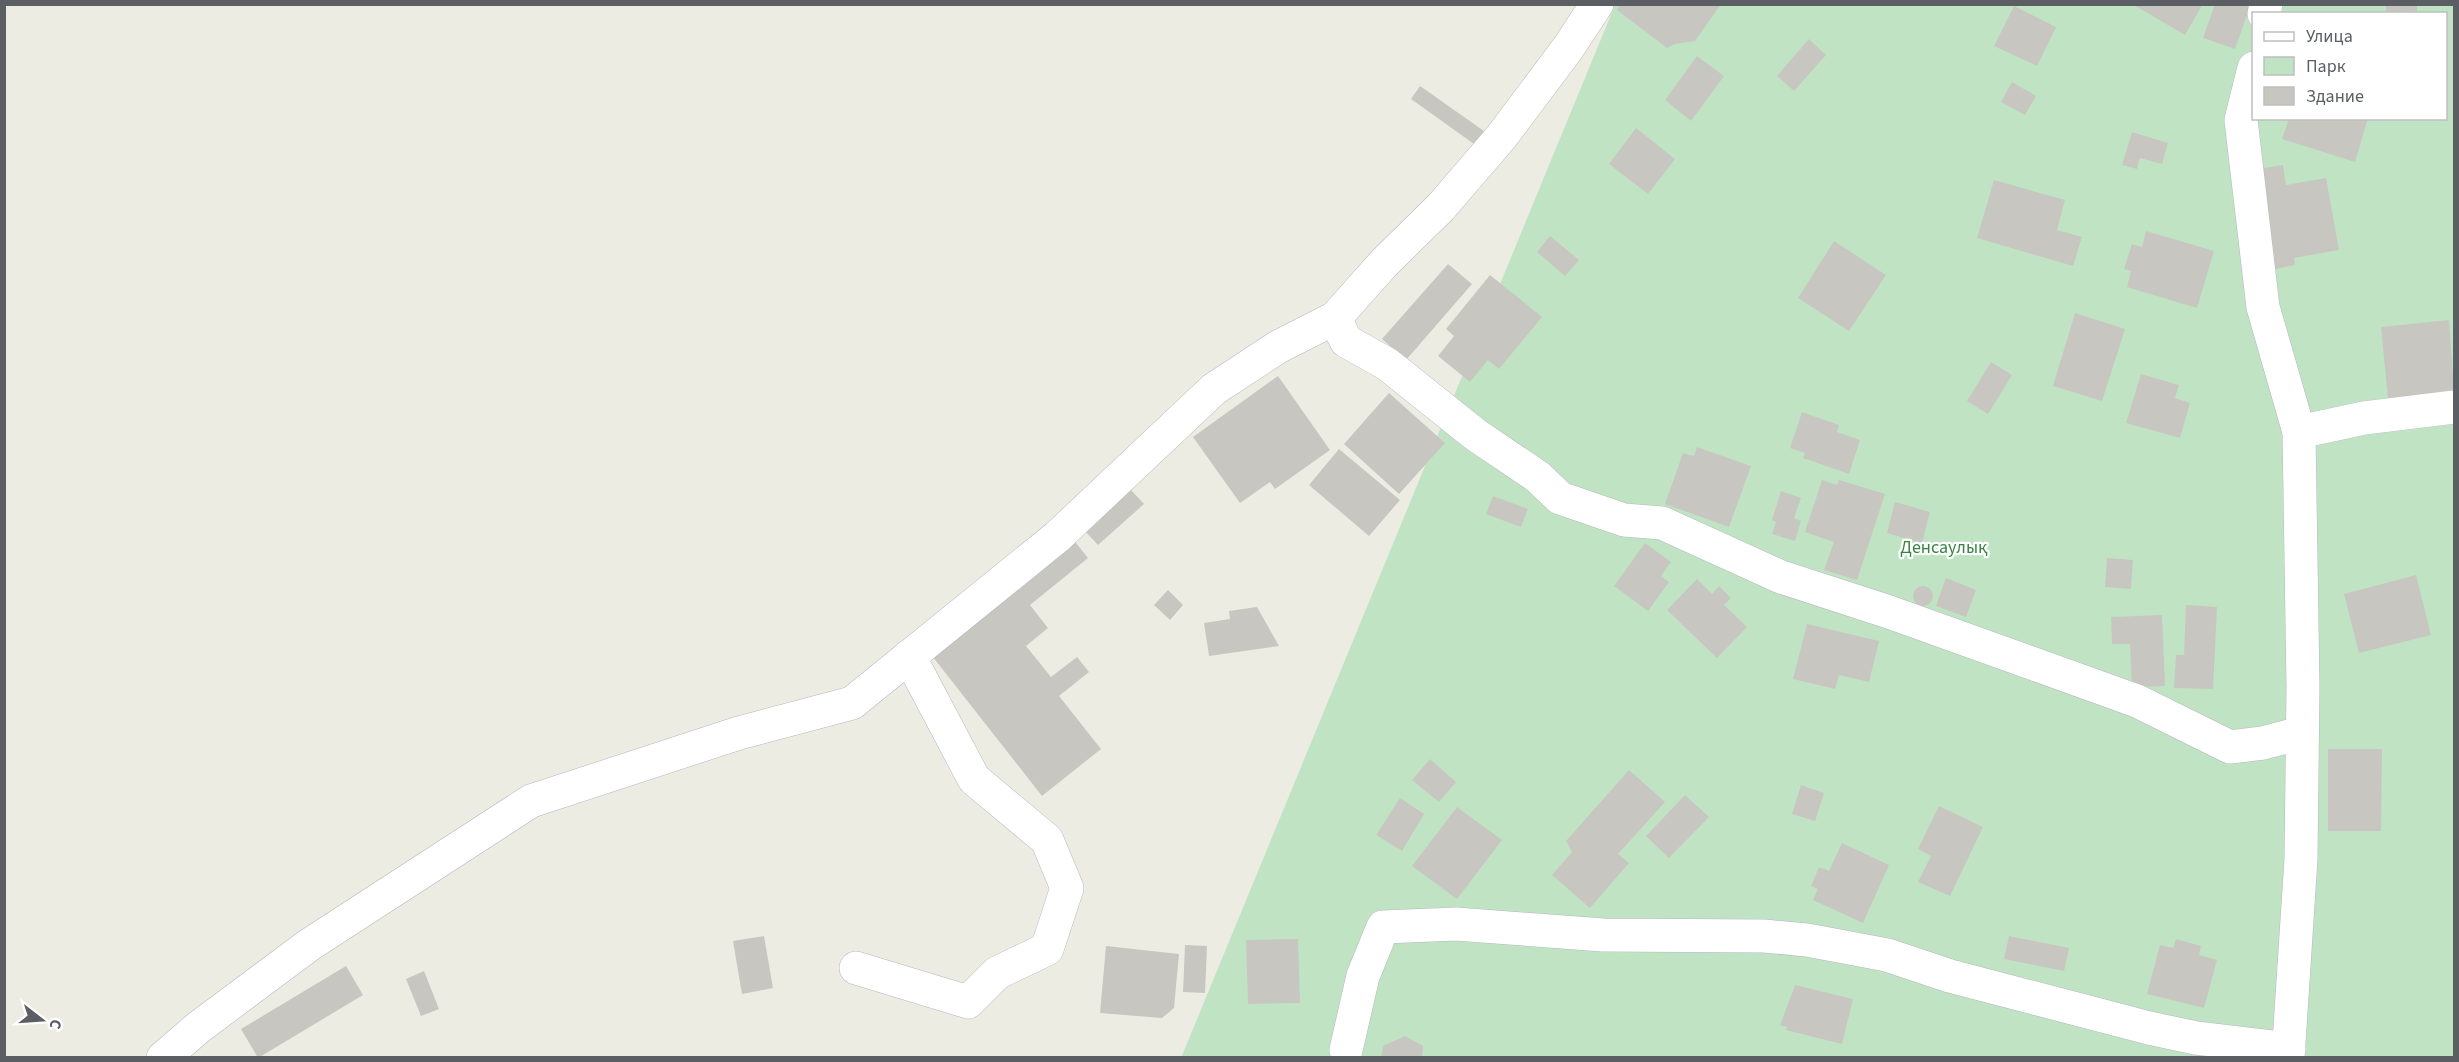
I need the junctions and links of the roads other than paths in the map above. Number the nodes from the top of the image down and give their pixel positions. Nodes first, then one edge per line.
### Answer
1 (1597, 4) edge
2 (2252, 72) edge
3 (1335, 318) junction
4 (2454, 408) edge
5 (2299, 432) junction
6 (909, 656) junction
7 (2301, 733) junction
8 (856, 968) dead end
9 (1346, 1050) dead end
10 (2288, 1053) edge
11 (163, 1058) edge

1 - 3 street
2 - 5 street
3 - 6 street
3 - 7 street
4 - 5 street
5 - 7 street
6 - 8 street
6 - 11 street
7 - 10 street
9 - 10 street

